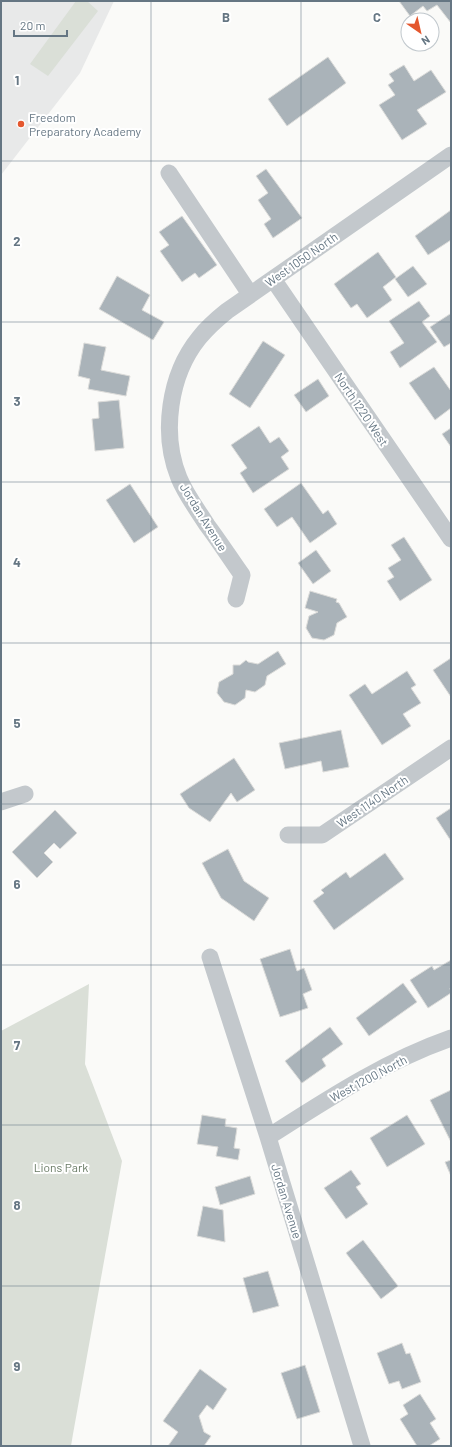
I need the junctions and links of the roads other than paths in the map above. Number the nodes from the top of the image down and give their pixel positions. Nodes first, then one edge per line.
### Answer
1 (451, 155) edge
2 (169, 173) dead end
3 (273, 279) junction
4 (250, 294) junction
5 (176, 385) joint
6 (451, 539) edge
7 (236, 599) dead end
8 (451, 748) edge
9 (25, 794) dead end
10 (1, 802) edge
11 (288, 835) dead end
12 (210, 957) dead end
13 (451, 1038) edge
14 (268, 1137) junction
15 (362, 1446) edge

1 - 3 street, West 1050 North
2 - 4 street
3 - 4 street, West 1050 North
3 - 6 street, North 1220 West
4 - 5 street, West 1050 North
5 - 7 street, Jordan Avenue
8 - 11 street, West 1140 North
9 - 10 street
12 - 14 street, Jordan Avenue
13 - 14 street, West 1200 North
14 - 15 street, Jordan Avenue

